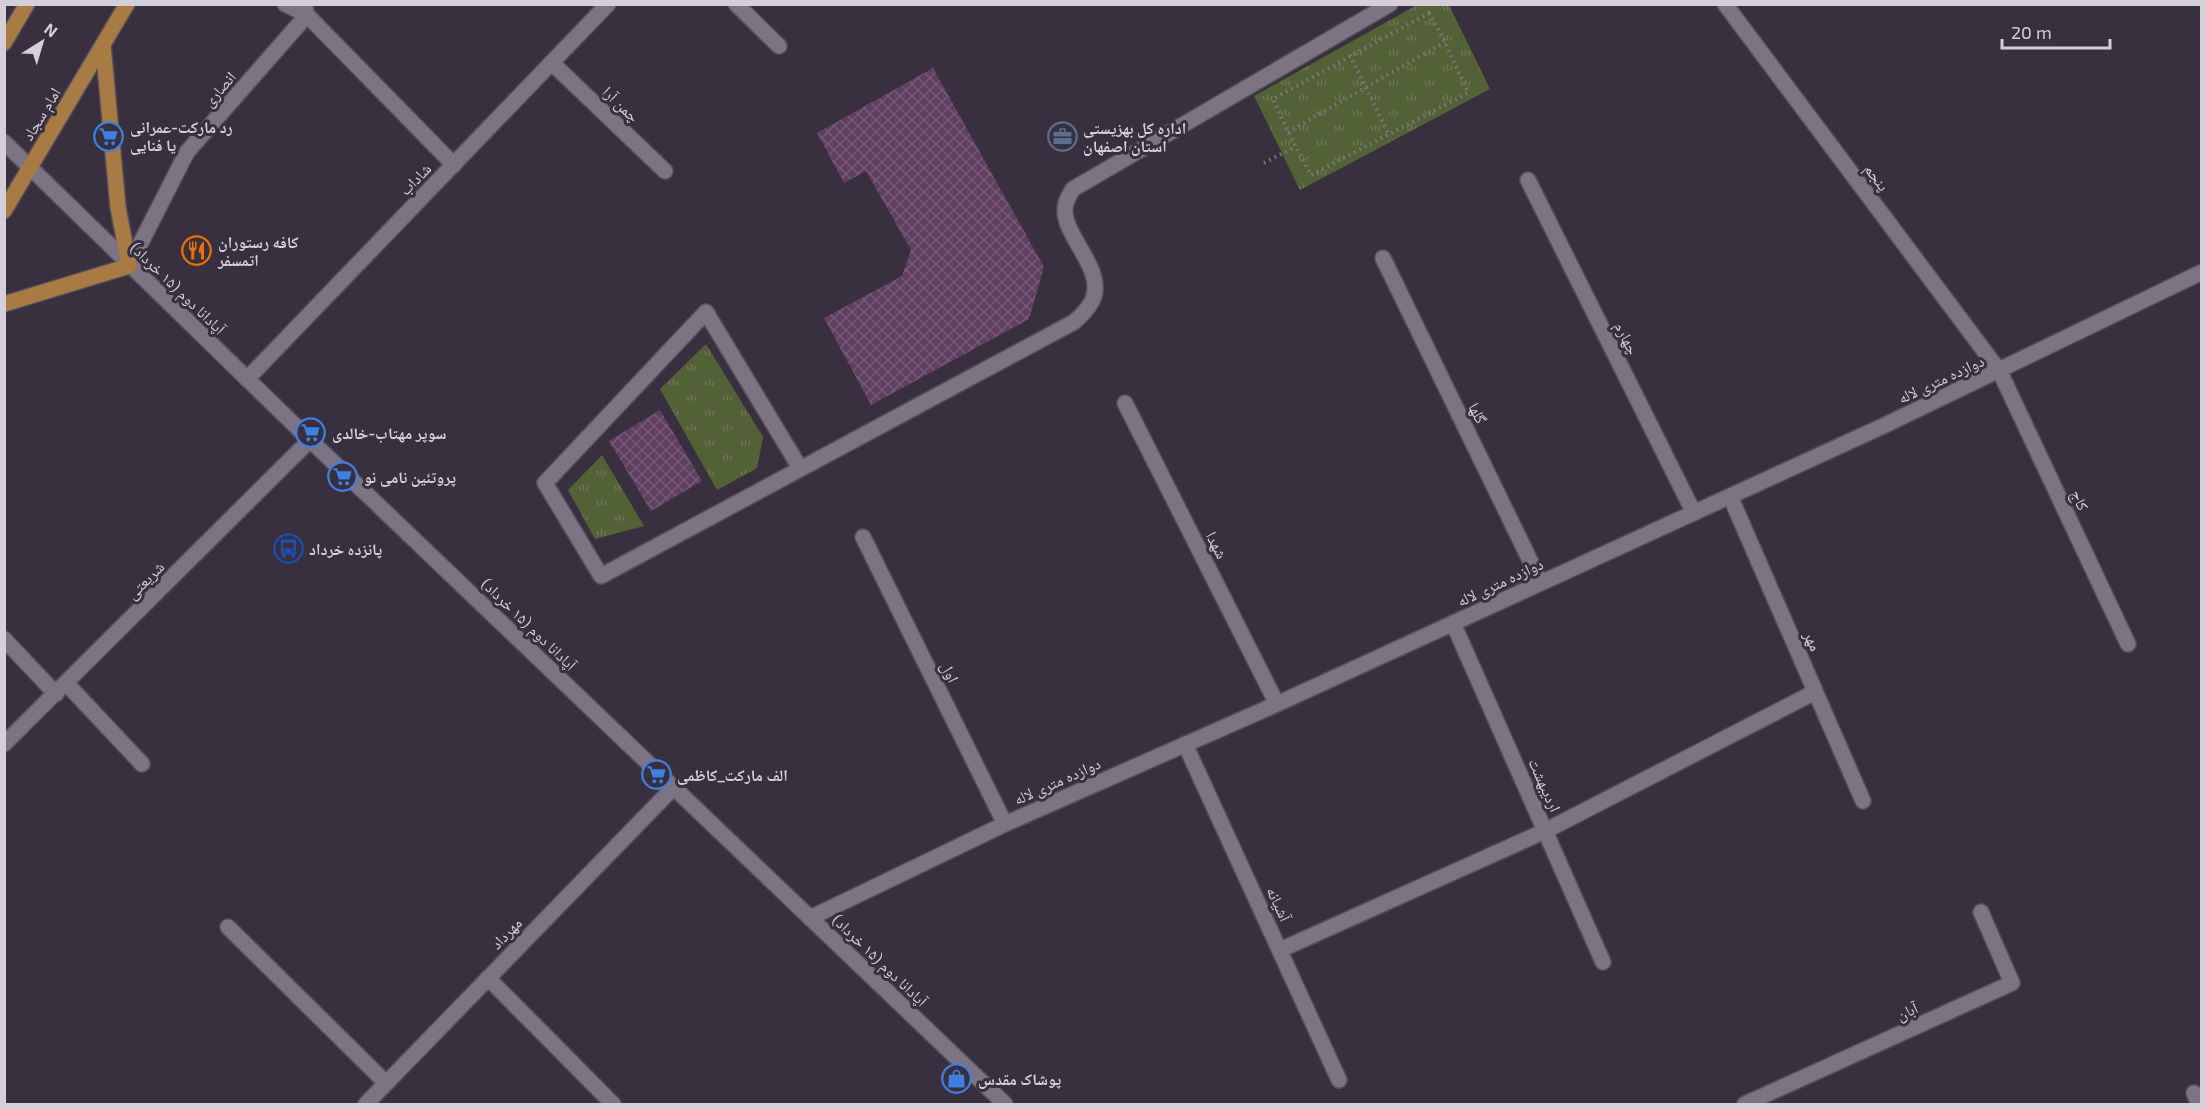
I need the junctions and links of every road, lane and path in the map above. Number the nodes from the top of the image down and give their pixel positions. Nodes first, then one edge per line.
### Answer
1 (27, 4) edge
2 (127, 4) edge
3 (285, 4) edge
4 (608, 4) edge
5 (736, 4) edge
6 (1390, 4) edge
7 (1725, 4) edge
8 (305, 10) edge
9 (1445, 42) junction
10 (4, 43) edge
11 (103, 45) junction
12 (779, 46) dead end
13 (1350, 56) junction
14 (552, 63) junction
15 (1366, 87) junction
16 (1288, 132) junction
17 (1389, 135) junction
18 (4, 142) edge
19 (1296, 147) junction
20 (1264, 163) dead end
21 (454, 165) junction
22 (30, 168) junction
23 (664, 171) dead end
24 (1528, 180) dead end
25 (4, 211) edge
26 (1383, 258) dead end
27 (129, 266) junction
28 (2202, 272) edge
29 (4, 304) edge
30 (2000, 372) junction
31 (247, 379) junction
32 (1125, 403) dead end
33 (310, 440) junction
34 (800, 468) junction
35 (1730, 496) junction
36 (1694, 513) junction
37 (863, 537) dead end
38 (1541, 583) junction
39 (1454, 623) junction
40 (4, 639) edge
41 (2128, 645) dead end
42 (61, 688) junction
43 (1815, 692) junction
44 (1277, 704) junction
45 (4, 744) edge
46 (1185, 744) junction
47 (142, 764) dead end
48 (673, 788) junction
49 (1863, 801) dead end
50 (1005, 824) junction
51 (1545, 831) junction
52 (1982, 912) dead end
53 (810, 918) junction
54 (228, 927) dead end
55 (1280, 950) junction
56 (1603, 962) dead end
57 (488, 978) junction
58 (1340, 1080) dead end
59 (386, 1083) junction
60 (366, 1104) edge
61 (613, 1104) edge
62 (1005, 1104) edge
63 (1745, 1104) edge

1 - 10 main road
2 - 11 main road, امام سجاد
3 - 8 street
4 - 14 street, شاداب
5 - 12 street
6 - 34 street
7 - 30 street, پنجم
8 - 21 street
8 - 27 street, انصاری
9 - 13 path
9 - 15 path
9 - 17 path
11 - 22 main road, امام سجاد
11 - 27 main road
13 - 15 path
13 - 16 path
14 - 21 street, شاداب
14 - 23 street, چمن آرا
15 - 16 path
15 - 17 path
16 - 19 path
17 - 19 path
18 - 22 street, آپادانا دوم (۱۵ خرداد)
19 - 20 path
21 - 31 street, شاداب
22 - 25 main road, امام سجاد
22 - 27 street, آپادانا دوم (۱۵ خرداد)
24 - 36 street, چهارم
26 - 38 street, گلها
27 - 29 main road
27 - 31 street, آپادانا دوم (۱۵ خرداد)
28 - 30 street, دوازده متری لاله
30 - 35 street, دوازده متری لاله
30 - 41 street, کاج
31 - 33 street, آپادانا دوم (۱۵ خرداد)
32 - 44 street, شهدا
33 - 42 street, شریعتی
33 - 48 street, آپادانا دوم (۱۵ خرداد)
34 - 34 street
35 - 36 street, دوازده متری لاله
35 - 43 street, مهر
36 - 38 street, دوازده متری لاله
37 - 50 street, اول
38 - 39 street, دوازده متری لاله
39 - 44 street, دوازده متری لاله
39 - 51 street, اردیبهشت
40 - 42 street
42 - 45 street, شریعتی
42 - 47 street
43 - 49 street, مهر
43 - 51 street
44 - 46 street, دوازده متری لاله
46 - 50 street, دوازده متری لاله
46 - 55 street, آشیانه
48 - 53 street, آپادانا دوم (۱۵ خرداد)
48 - 57 street, مهرداد
50 - 53 street, دوازده متری لاله
51 - 55 street
51 - 56 street, اردیبهشت
52 - 63 street, آبان
53 - 62 street, آپادانا دوم (۱۵ خرداد)
54 - 59 street
55 - 58 street, آشیانه
57 - 59 street, مهرداد
57 - 61 street
59 - 60 street, مهرداد

